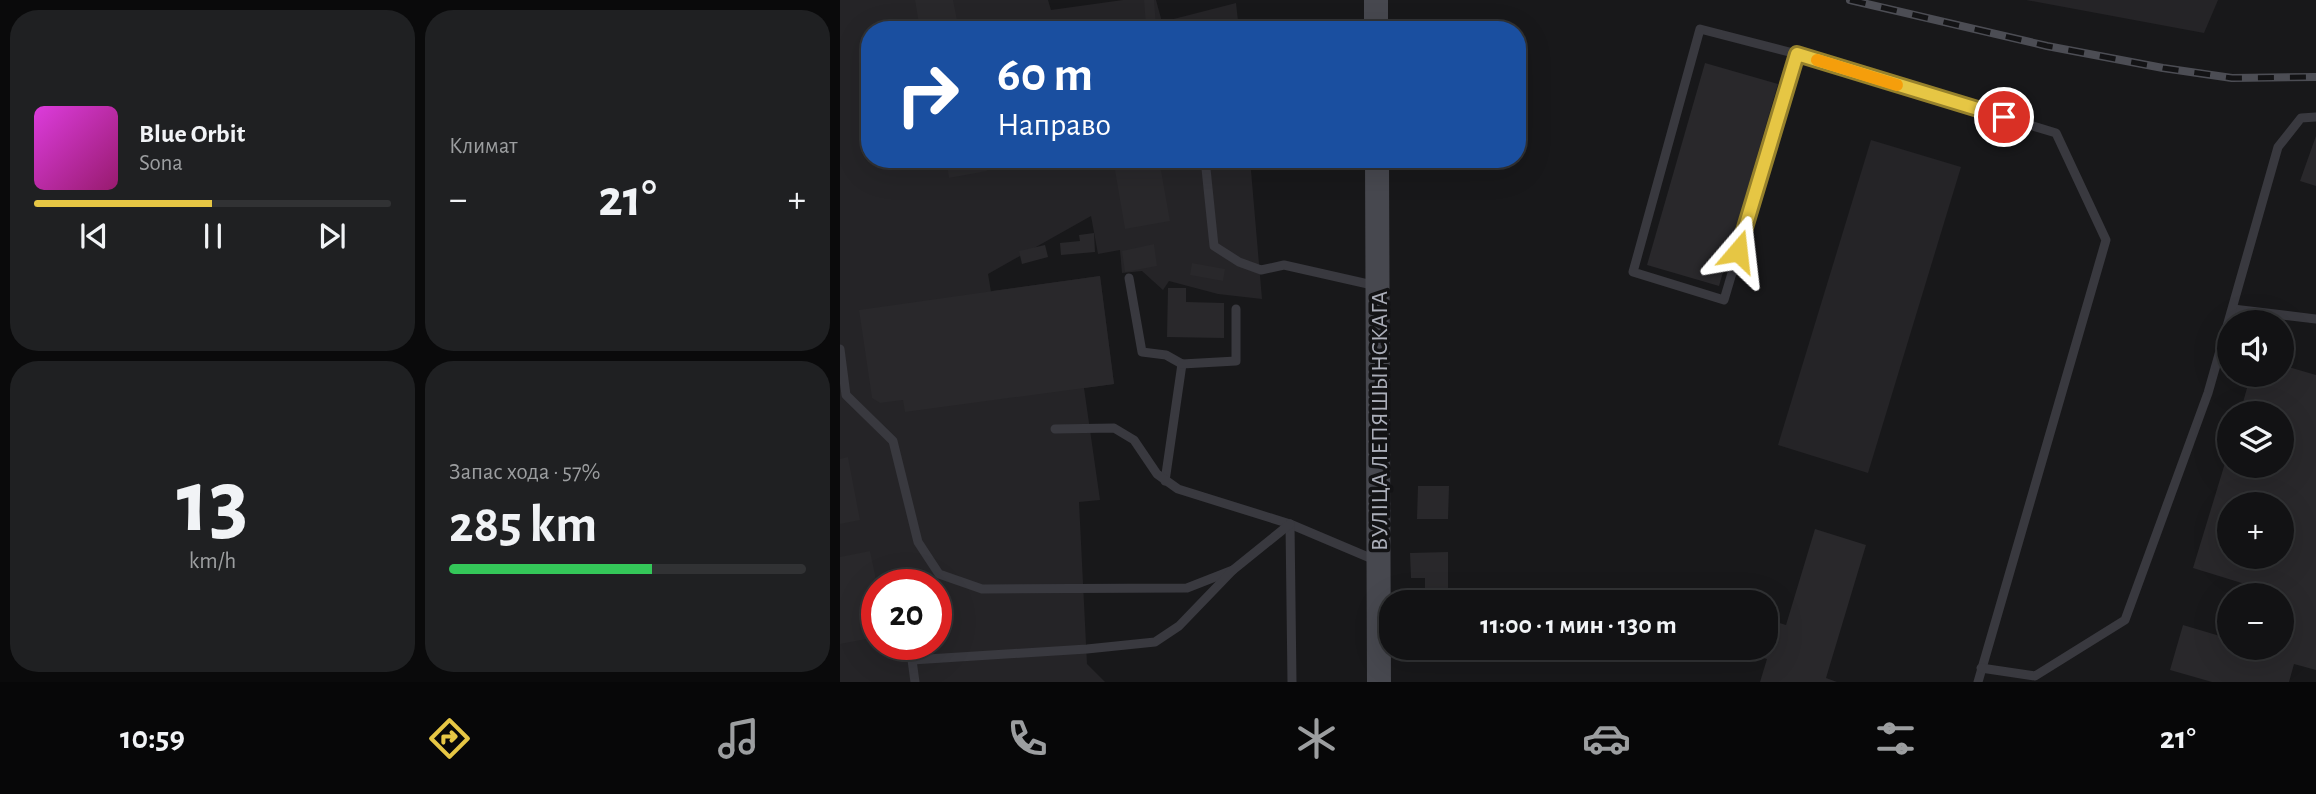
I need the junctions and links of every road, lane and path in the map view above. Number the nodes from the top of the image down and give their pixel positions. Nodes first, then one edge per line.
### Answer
1 (1376, 0) edge
2 (1376, 21) edge
3 (1797, 54) junction
4 (2316, 117) edge
5 (1206, 168) edge
6 (1377, 168) edge
7 (1129, 278) dead end
8 (1378, 286) junction
9 (1236, 309) dead end
10 (2233, 309) junction
11 (2316, 320) edge
12 (840, 349) edge
13 (1182, 364) junction
14 (1055, 429) dead end
15 (1165, 481) junction
16 (1290, 524) junction
17 (1380, 562) junction
18 (1233, 570) junction
19 (1981, 668) junction
20 (915, 682) edge
21 (1292, 682) edge
22 (1379, 682) edge
23 (1978, 682) edge

1 - 2 main road
3 - 3 lane
3 - 19 lane
4 - 10 lane
5 - 8 lane
6 - 8 main road, ВУЛІЦА ЛЕПЯШЫНСКАГА
7 - 13 lane
8 - 17 main road, ВУЛІЦА ЛЕПЯШЫНСКАГА
9 - 13 lane
10 - 11 lane
10 - 19 lane
12 - 18 lane
13 - 15 lane
14 - 15 lane
15 - 16 lane
16 - 17 lane
16 - 18 lane
16 - 21 lane
17 - 22 main road, ВУЛІЦА ЛЕПЯШЫНСКАГА
18 - 20 lane
19 - 23 lane

